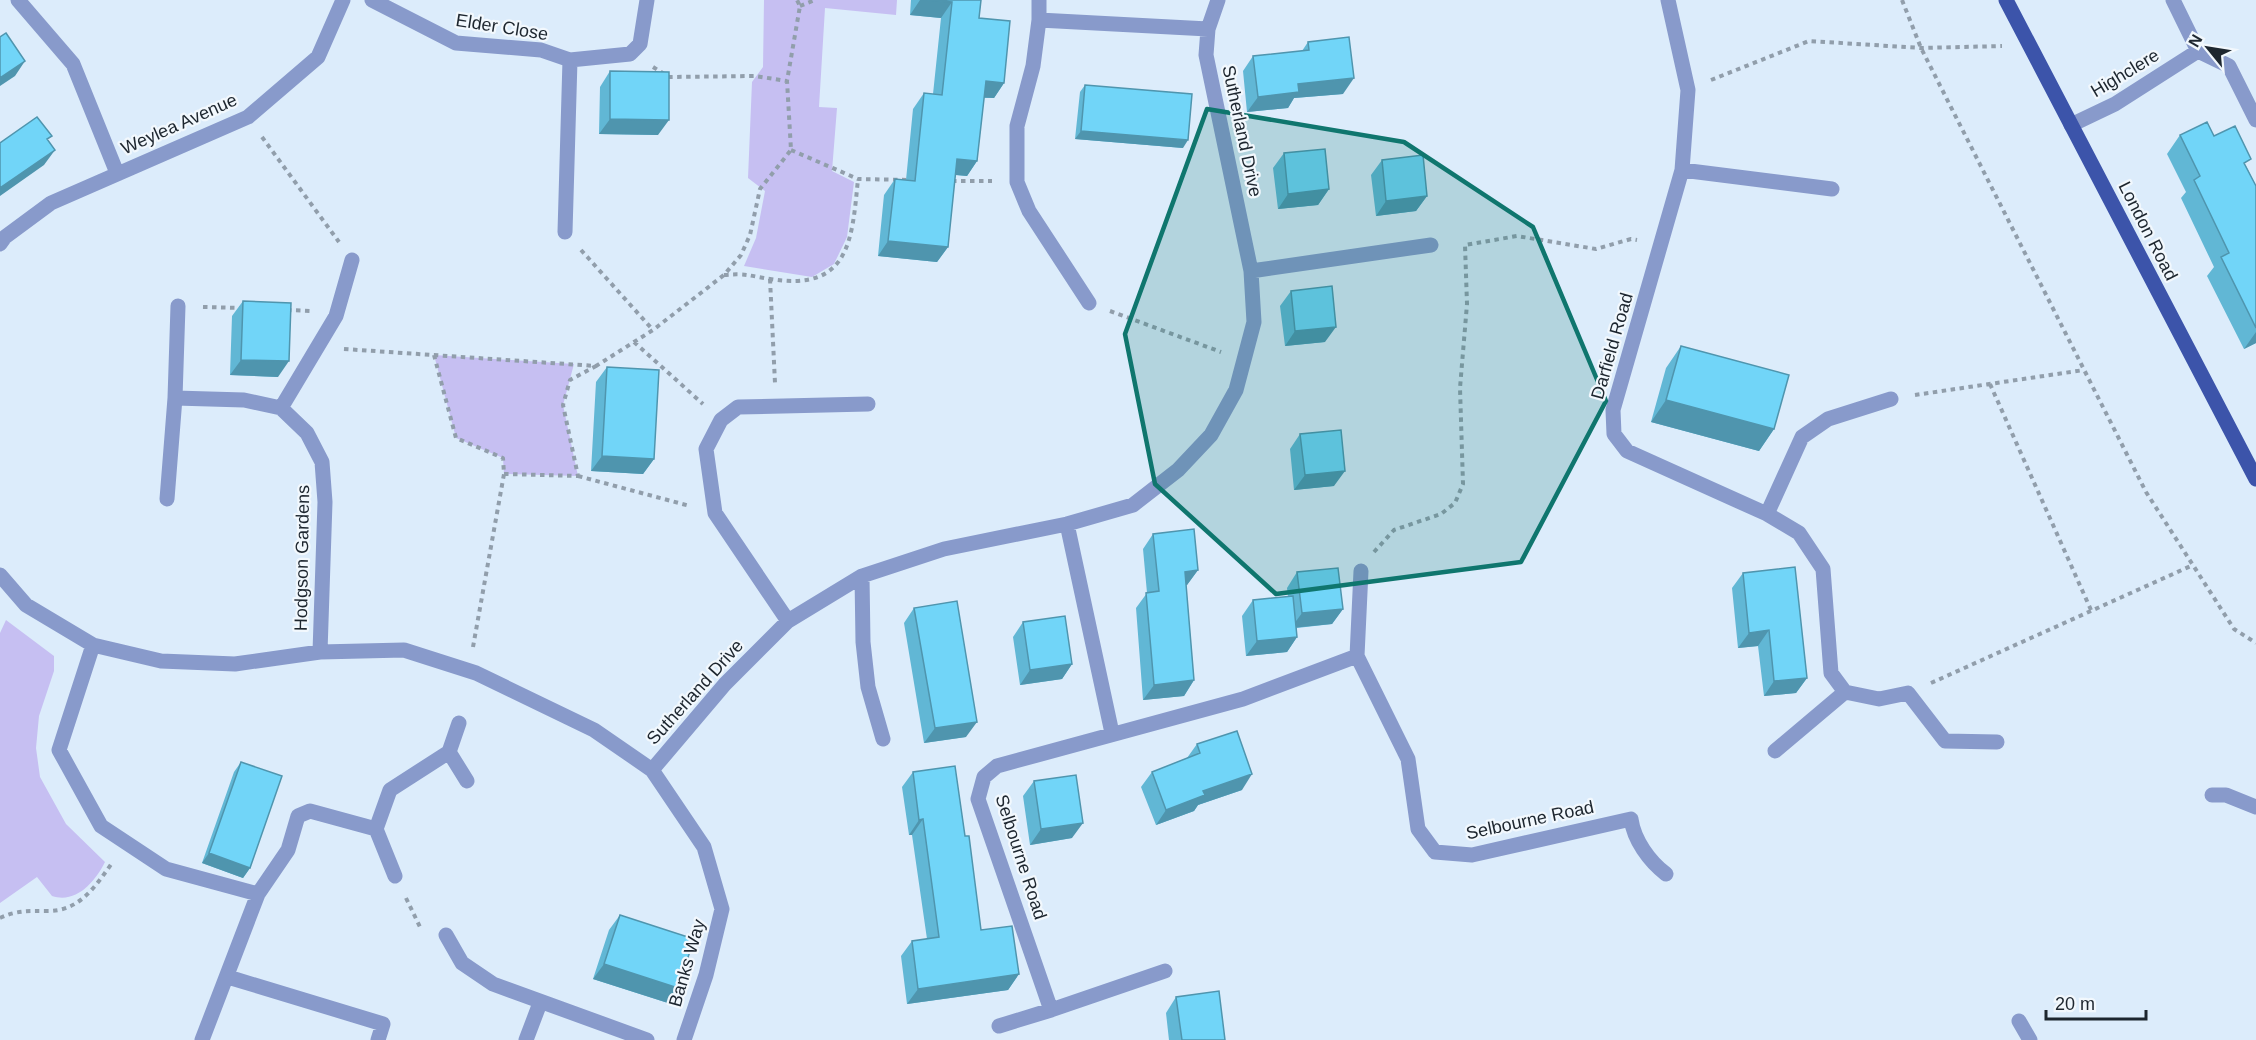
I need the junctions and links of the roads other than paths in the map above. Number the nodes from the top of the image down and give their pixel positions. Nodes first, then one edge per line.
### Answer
1 (18, 0) edge
2 (343, 0) edge
3 (372, 0) edge
4 (647, 0) edge
5 (1039, 0) edge
6 (1218, 0) edge
7 (1668, 0) edge
8 (2006, 0) edge
9 (2173, 0) edge
10 (1039, 20) junction
11 (1208, 29) junction
12 (2198, 51) junction
13 (570, 60) junction
14 (2256, 120) edge
15 (2071, 125) junction
16 (1682, 170) junction
17 (117, 173) junction
18 (1832, 189) dead end
19 (565, 231) road end
20 (0, 244) edge
21 (1431, 245) dead end
22 (352, 260) road end
23 (1251, 271) junction
24 (1089, 303) road end
25 (178, 306) road end
26 (175, 398) junction
27 (1891, 399) road end
28 (868, 404) dead end
29 (281, 408) junction
30 (2256, 480) edge
31 (167, 499) dead end
32 (1767, 514) junction
33 (1067, 524) junction
34 (1361, 571) road end
35 (0, 574) edge
36 (862, 576) junction
37 (788, 621) junction
38 (93, 645) junction
39 (320, 652) junction
40 (1357, 656) junction
41 (1845, 692) junction
42 (459, 723) dead end
43 (1112, 733) junction
44 (883, 739) dead end
45 (1997, 742) dead end
46 (1775, 751) dead end
47 (448, 752) junction
48 (652, 770) junction
49 (467, 781) dead end
50 (2212, 795) dead end
51 (2256, 807) edge
52 (376, 829) junction
53 (1666, 874) dead end
54 (395, 876) dead end
55 (258, 894) junction
56 (446, 935) dead end
57 (1165, 971) dead end
58 (228, 976) junction
59 (540, 1003) junction
60 (1051, 1010) junction
61 (2019, 1021) dead end
62 (999, 1026) dead end
63 (201, 1040) edge
64 (378, 1040) edge
65 (525, 1040) edge
66 (646, 1040) edge
67 (684, 1040) edge
68 (2030, 1040) edge

1 - 17 street
2 - 17 street, Weylea Avenue
3 - 13 street, Elder Close
4 - 13 street
5 - 10 street
6 - 11 street, Sutherland Drive
7 - 16 street, Darfield Road
8 - 15 main road, London Road
9 - 12 street
10 - 11 street
10 - 24 street
11 - 23 street, Sutherland Drive
12 - 14 street
12 - 15 street, Highclere
13 - 19 street
15 - 30 main road, London Road
16 - 18 street
16 - 32 street, Darfield Road
17 - 20 street
21 - 23 street
22 - 29 street
23 - 33 street, Sutherland Drive
25 - 26 street
26 - 29 street
26 - 31 street
27 - 32 street
28 - 37 street
29 - 39 street, Hodgson Gardens
32 - 41 street, Darfield Road
33 - 36 street, Sutherland Drive
33 - 43 street
34 - 40 street, Selbourne Road
35 - 38 street, Sutherland Drive
36 - 37 street, Sutherland Drive
36 - 44 street
37 - 48 street, Sutherland Drive
38 - 39 street, Sutherland Drive
38 - 55 street
39 - 48 street, Sutherland Drive
40 - 43 street, Selbourne Road
40 - 53 street, Selbourne Road
41 - 45 street
41 - 46 street
42 - 47 street
43 - 60 street, Selbourne Road
47 - 49 street
47 - 52 street
48 - 67 street, Banks Way
50 - 51 street
52 - 54 street
52 - 55 street
55 - 58 street
56 - 59 street
57 - 60 street
58 - 63 street
58 - 64 street
59 - 65 street
59 - 66 street
60 - 62 street
61 - 68 street

